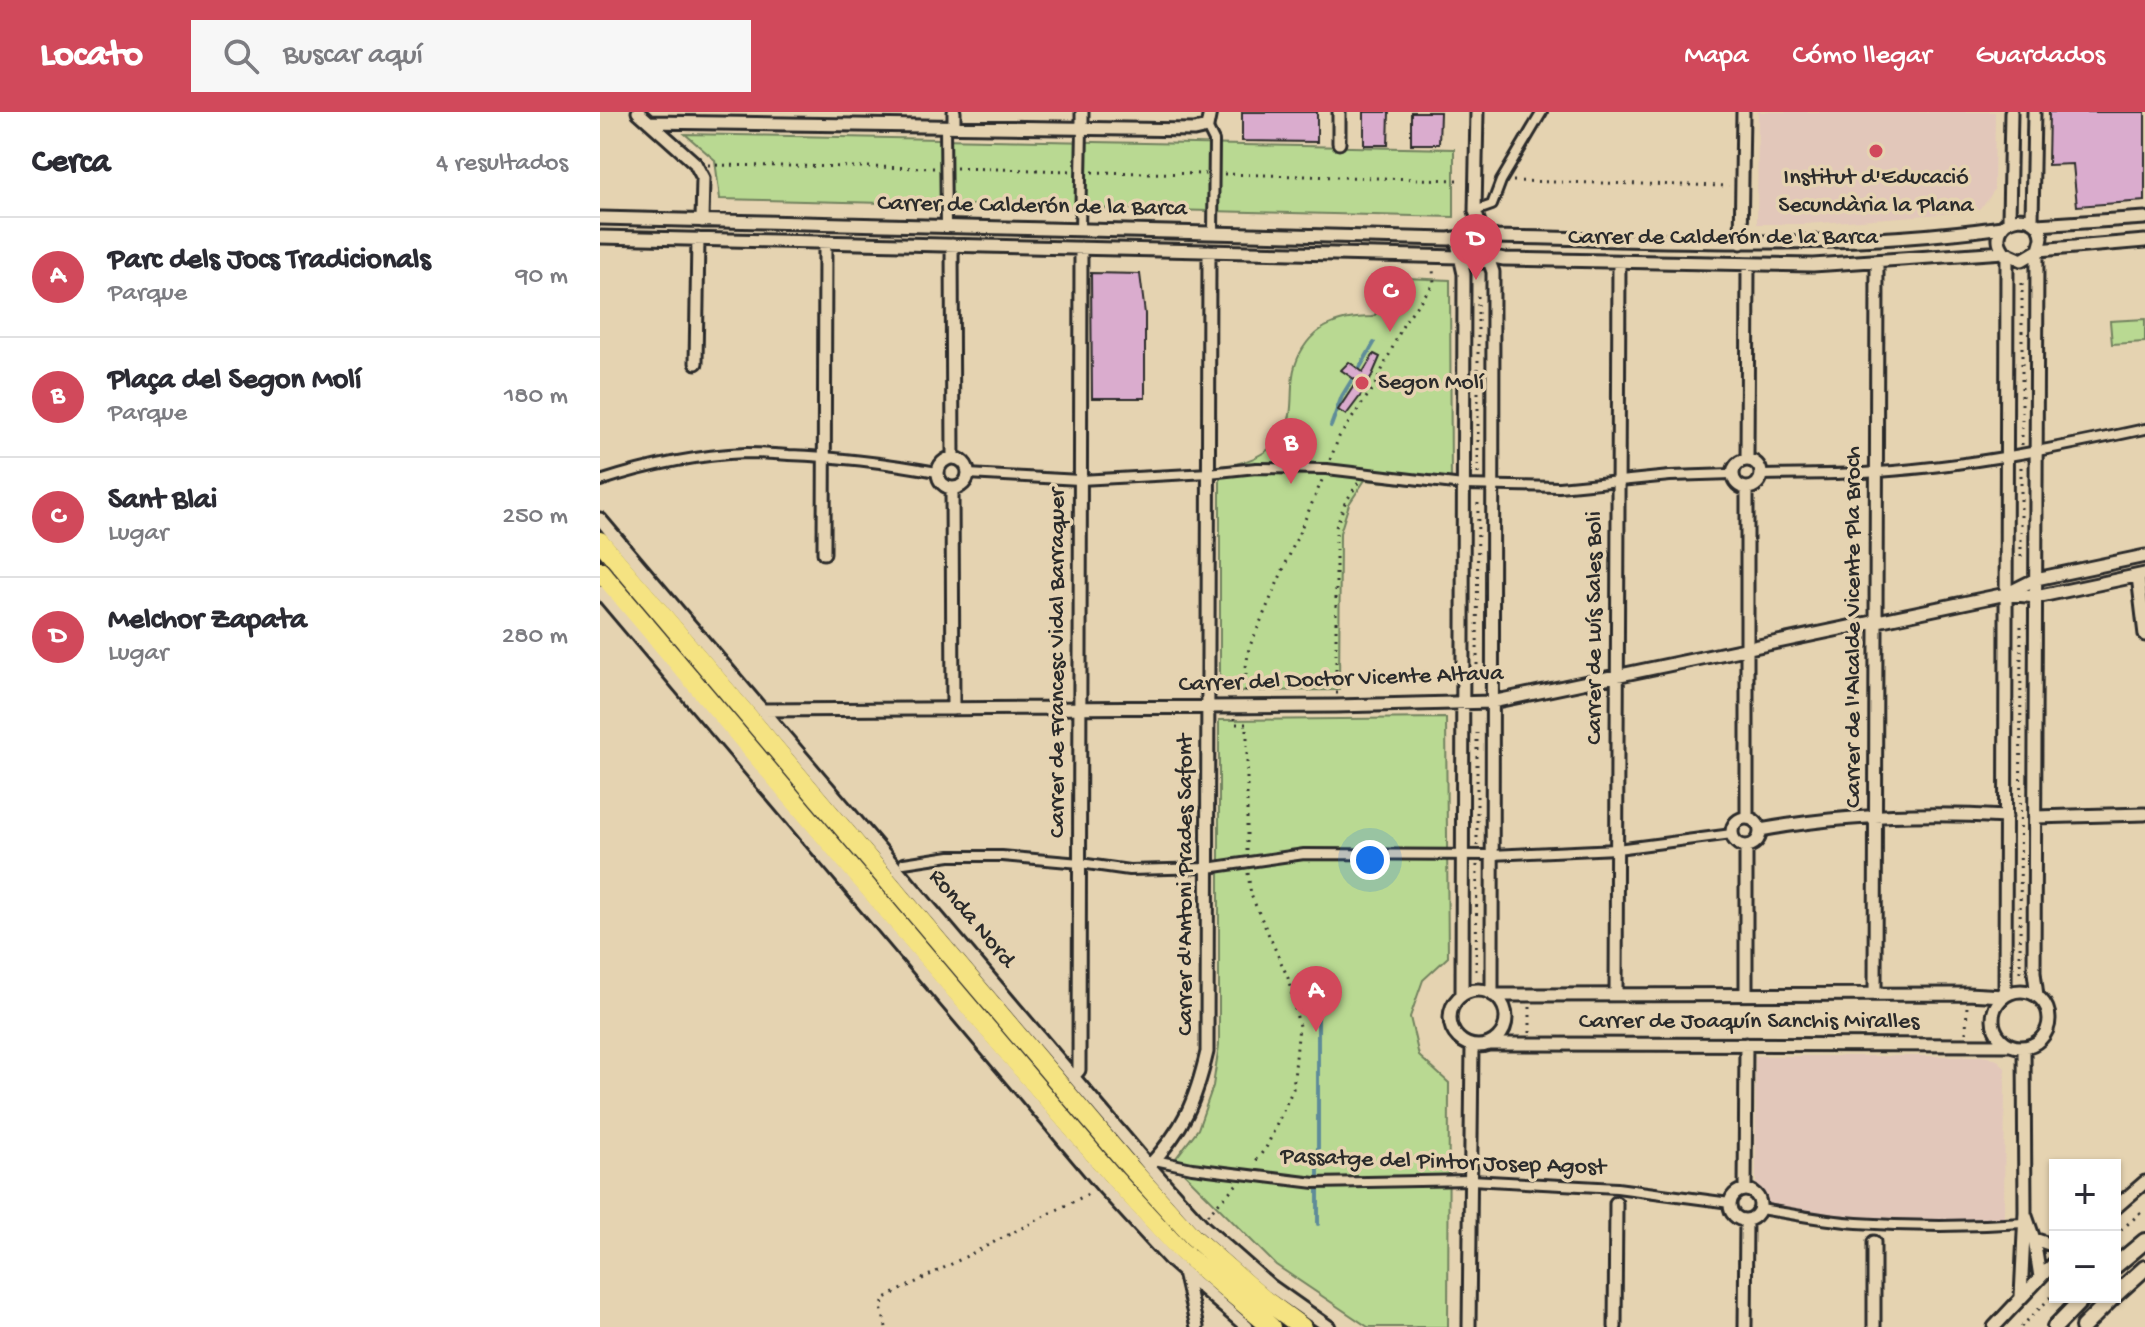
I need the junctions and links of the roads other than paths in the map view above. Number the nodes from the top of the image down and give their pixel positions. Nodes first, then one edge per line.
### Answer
1 (638, 112) edge
2 (954, 112) edge
3 (1082, 112) edge
4 (1210, 112) edge
5 (1339, 112) edge
6 (1477, 112) edge
7 (1542, 112) edge
8 (1743, 112) edge
9 (2011, 112) edge
10 (2034, 112) edge
11 (649, 122) junction
12 (950, 126) junction
13 (1207, 127) junction
14 (1082, 128) junction
15 (1339, 143) dead end
16 (1475, 211) junction
17 (600, 218) edge
18 (2145, 218) edge
19 (702, 221) junction
20 (2034, 222) junction
21 (2005, 224) junction
22 (946, 227) junction
23 (1080, 230) junction
24 (1213, 233) junction
25 (1484, 234) junction
26 (1464, 236) junction
27 (600, 237) edge
28 (698, 239) junction
29 (2145, 241) edge
30 (825, 242) junction
31 (1741, 243) junction
32 (952, 245) junction
33 (1081, 248) junction
34 (1209, 251) junction
35 (2038, 251) junction
36 (2005, 254) junction
37 (1488, 257) junction
38 (1461, 258) junction
39 (1877, 261) junction
40 (1619, 262) junction
41 (1748, 265) junction
42 (696, 363) dead end
43 (2145, 429) edge
44 (2036, 453) junction
45 (824, 457) junction
46 (953, 457) junction
47 (2007, 457) junction
48 (1747, 459) junction
49 (937, 472) junction
50 (1876, 472) junction
51 (1209, 473) junction
52 (968, 474) junction
53 (1732, 474) junction
54 (1762, 475) junction
55 (1080, 480) junction
56 (600, 481) edge
57 (1618, 483) junction
58 (1463, 485) junction
59 (1492, 486) junction
60 (952, 489) junction
61 (1747, 489) junction
62 (600, 519) edge
63 (600, 541) edge
64 (824, 553) dead end
65 (2145, 556) edge
66 (600, 571) edge
67 (2142, 575) edge
68 (2036, 579) junction
69 (600, 592) edge
70 (2006, 594) junction
71 (2036, 597) junction
72 (1876, 621) junction
73 (2145, 635) edge
74 (1747, 649) junction
75 (1617, 676) junction
76 (1492, 702) junction
77 (1463, 704) junction
78 (1208, 707) junction
79 (1079, 708) junction
80 (953, 709) junction
81 (762, 710) junction
82 (2145, 814) edge
83 (1876, 815) junction
84 (2006, 817) junction
85 (2035, 817) junction
86 (1747, 818) junction
87 (1760, 830) junction
88 (1732, 834) junction
89 (1746, 847) junction
90 (1617, 849) junction
91 (1462, 855) junction
92 (1491, 855) junction
93 (904, 863) dead end
94 (1080, 863) junction
95 (1208, 868) junction
96 (1616, 993) junction
97 (1493, 994) junction
98 (1746, 994) junction
99 (1875, 994) junction
100 (1462, 995) junction
101 (2004, 996) junction
102 (2037, 996) junction
103 (1490, 1044) junction
104 (1746, 1044) junction
105 (2008, 1045) junction
106 (1472, 1046) junction
107 (2024, 1048) junction
108 (1074, 1076) junction
109 (1152, 1163) junction
110 (1471, 1180) junction
111 (2145, 1182) edge
112 (1617, 1188) junction
113 (1745, 1190) junction
114 (1616, 1203) joint
115 (1730, 1203) junction
116 (2121, 1203) edge
117 (1760, 1209) junction
118 (2024, 1218) junction
119 (1746, 1221) junction
120 (1874, 1224) junction
121 (2034, 1239) junction
122 (2145, 1241) edge
123 (1874, 1242) joint
124 (2049, 1244) edge
125 (2022, 1258) junction
126 (2121, 1261) edge
127 (2049, 1268) edge
128 (2145, 1268) edge
129 (1184, 1272) junction
130 (2040, 1277) junction
131 (2121, 1290) edge
132 (2021, 1297) junction
133 (2078, 1303) edge
134 (2107, 1303) edge
135 (1197, 1327) edge
136 (1247, 1327) edge
137 (1271, 1327) edge
138 (1302, 1327) edge
139 (1329, 1327) edge
140 (1469, 1327) edge
141 (1615, 1327) edge
142 (1745, 1327) edge
143 (1874, 1327) edge
144 (1994, 1327) edge
145 (2055, 1327) edge
146 (2083, 1327) edge

1 - 11 street
2 - 12 street
3 - 14 street
4 - 13 street
5 - 15 street
6 - 16 street
7 - 16 street
8 - 31 street
9 - 21 street
10 - 20 street
11 - 12 street
11 - 19 street
12 - 14 street
12 - 22 street
13 - 14 street
13 - 24 street
14 - 23 street
16 - 25 street
16 - 26 street
17 - 19 street, Carrer de Calderón de la Barca
18 - 20 street
19 - 22 street, Carrer de Calderón de la Barca
20 - 21 street
20 - 35 street
21 - 31 street, Carrer de Calderón de la Barca
21 - 36 street
22 - 23 street, Carrer de Calderón de la Barca
23 - 24 street, Carrer de Calderón de la Barca
24 - 26 street, Carrer de Calderón de la Barca
25 - 26 street
25 - 31 street, Carrer de Calderón de la Barca
25 - 37 street
26 - 38 street
27 - 28 street, Carrer de Calderón de la Barca
28 - 30 street, Carrer de Calderón de la Barca
28 - 42 street
29 - 35 street
30 - 32 street, Carrer de Calderón de la Barca
30 - 45 street
32 - 33 street, Carrer de Calderón de la Barca
32 - 46 street
33 - 34 street, Carrer de Calderón de la Barca
33 - 55 street, Carrer de Francesc Vidal Barraquer
34 - 38 street, Carrer de Calderón de la Barca
34 - 51 street, Carrer d'Antoni Prades Safont
35 - 36 street
35 - 44 street
36 - 39 street, Carrer de Calderón de la Barca
36 - 47 street
37 - 38 street
37 - 40 street, Carrer de Calderón de la Barca
37 - 59 street
38 - 58 street
39 - 41 street, Carrer de Calderón de la Barca
39 - 50 street, Carrer de l'Alcalde Vicente Pla Broch
40 - 41 street, Carrer de Calderón de la Barca
40 - 57 street, Carrer de Luís Sales Boli
41 - 48 street
43 - 44 street
44 - 47 street
44 - 68 street
45 - 49 street
45 - 56 street
45 - 64 street
46 - 49 street
46 - 52 street
47 - 50 street
47 - 70 street
48 - 53 street
48 - 54 street
49 - 60 street
50 - 54 street
50 - 72 street, Carrer de l'Alcalde Vicente Pla Broch
51 - 55 street
51 - 58 street
51 - 78 street, Carrer d'Antoni Prades Safont
52 - 55 street
52 - 60 street
53 - 57 street
53 - 61 street
54 - 61 street
55 - 79 street, Carrer de Francesc Vidal Barraquer
57 - 59 street
57 - 75 street, Carrer de Luís Sales Boli
58 - 59 street
58 - 77 street
59 - 76 street
60 - 80 street
61 - 74 street
62 - 81 street, Ronda Nord
63 - 138 main road, Ronda Nord
65 - 68 street, Carrer del Doctor Vicente Altava
66 - 137 main road
67 - 71 street, Carrer del Doctor Vicente Altava
67 - 73 street
68 - 70 street, Carrer del Doctor Vicente Altava
68 - 71 street
69 - 129 street
70 - 71 street, Carrer del Doctor Vicente Altava
70 - 72 street, Carrer del Doctor Vicente Altava
70 - 84 street
71 - 85 street
72 - 74 street, Carrer del Doctor Vicente Altava
72 - 83 street, Carrer de l'Alcalde Vicente Pla Broch
74 - 75 street, Carrer del Doctor Vicente Altava
74 - 86 street
75 - 76 street, Carrer del Doctor Vicente Altava
75 - 90 street, Carrer de Luís Sales Boli
76 - 77 street, Carrer del Doctor Vicente Altava
76 - 92 street
77 - 78 street, Carrer del Doctor Vicente Altava
77 - 91 street
78 - 79 street, Carrer del Doctor Vicente Altava
78 - 95 street, Carrer d'Antoni Prades Safont
79 - 80 street, Carrer del Doctor Vicente Altava
79 - 94 street, Carrer de Francesc Vidal Barraquer
80 - 81 street, Carrer del Doctor Vicente Altava
81 - 108 street, Ronda Nord
82 - 85 street
83 - 84 street
83 - 87 street
83 - 99 street, Carrer de l'Alcalde Vicente Pla Broch
84 - 101 street
85 - 102 street
86 - 87 street
86 - 88 street
87 - 89 street
88 - 89 street
88 - 90 street
89 - 98 street
90 - 92 street
90 - 96 street, Carrer de Luís Sales Boli
91 - 92 street
91 - 95 street
91 - 100 street
92 - 97 street
93 - 94 street
94 - 95 street
94 - 108 street, Carrer de Francesc Vidal Barraquer
95 - 109 street, Carrer d'Antoni Prades Safont
96 - 97 street, Carrer de Joaquín Sanchis Miralles
96 - 98 street, Carrer de Joaquín Sanchis Miralles
97 - 100 street
97 - 103 street
98 - 99 street, Carrer de Joaquín Sanchis Miralles
99 - 101 street, Carrer de Joaquín Sanchis Miralles
100 - 106 street
101 - 102 street
101 - 105 street
102 - 107 street
103 - 104 street, Carrer de Joaquín Sanchis Miralles
103 - 106 street
104 - 105 street, Carrer de Joaquín Sanchis Miralles
104 - 113 street
105 - 107 street
106 - 110 street
107 - 118 street
108 - 109 street, Ronda Nord
109 - 110 street, Passatge del Pintor Josep Agost
109 - 139 street, Ronda Nord
110 - 112 street, Passatge del Pintor Josep Agost
110 - 140 street
111 - 116 street
112 - 114 street
112 - 115 street, Passatge del Pintor Josep Agost
113 - 115 street
113 - 117 street
114 - 141 street
115 - 119 street
117 - 119 street
117 - 120 street
118 - 120 street
118 - 121 street
118 - 125 street
119 - 142 street
120 - 123 street
121 - 124 street
121 - 130 street
122 - 126 street
123 - 143 street
125 - 130 street
125 - 132 street
127 - 130 street
128 - 131 street
129 - 135 street
129 - 136 street
130 - 132 street
132 - 144 street
133 - 145 street
134 - 146 street

